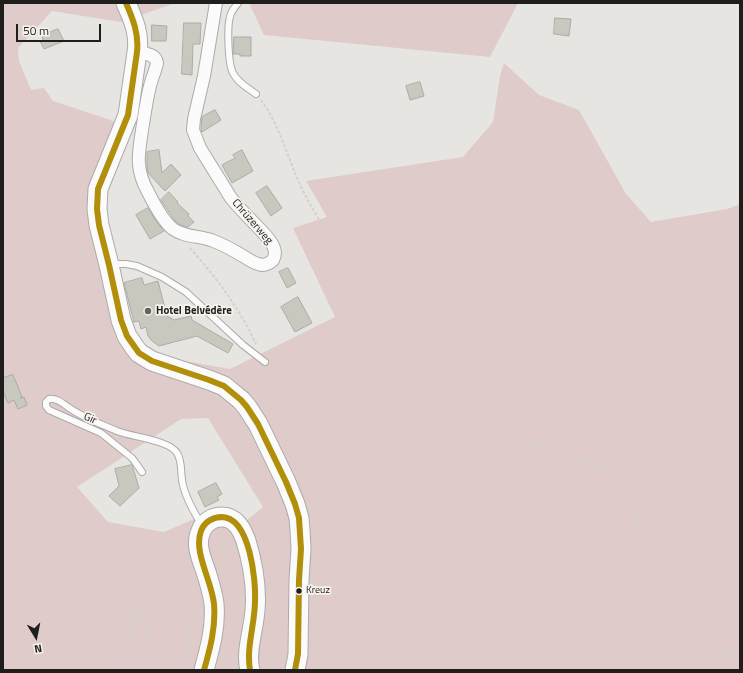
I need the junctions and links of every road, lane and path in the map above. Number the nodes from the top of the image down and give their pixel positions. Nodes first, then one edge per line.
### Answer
1 (126, 3) edge
2 (216, 3) edge
3 (238, 3) edge
4 (137, 52) junction
5 (256, 94) joint
6 (109, 265) junction
7 (265, 362) dead end
8 (3, 456) edge
9 (142, 472) dead end
10 (203, 527) junction
11 (215, 614) junction
12 (140, 615) junction
13 (740, 655) edge
14 (126, 670) edge
15 (150, 670) edge
16 (186, 670) edge
17 (204, 670) edge
18 (250, 670) edge
19 (295, 670) edge

1 - 4 main road
2 - 4 street, Chrüzerweg
3 - 5 lane
4 - 6 main road
5 - 13 path
6 - 7 lane
6 - 19 main road
8 - 12 path
9 - 10 lane, Gir
10 - 11 main road
10 - 18 main road
11 - 16 path
11 - 17 main road
12 - 14 path
12 - 15 path

